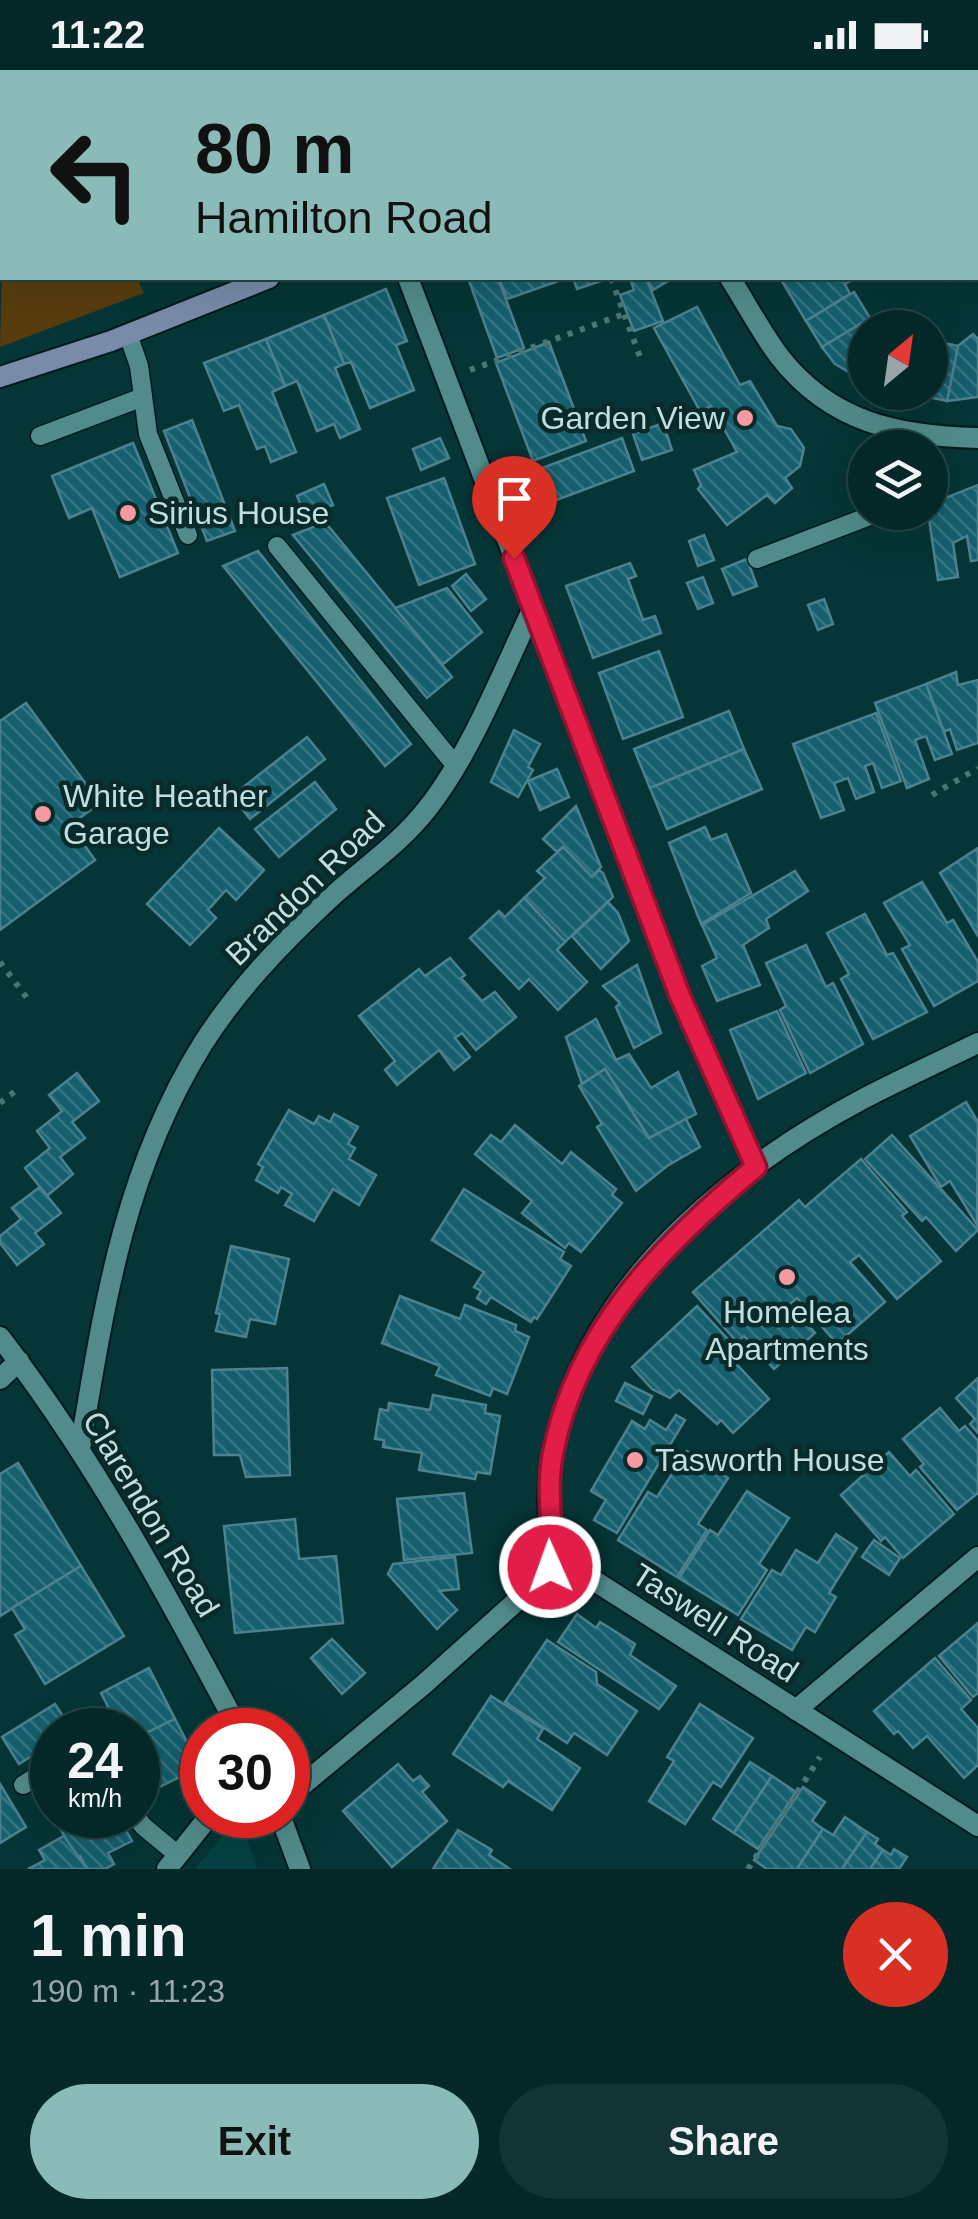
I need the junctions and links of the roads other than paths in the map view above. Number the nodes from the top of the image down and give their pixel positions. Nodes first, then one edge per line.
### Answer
1 (264, 280) edge
2 (409, 280) edge
3 (731, 280) edge
4 (128, 334) junction
5 (0, 377) edge
6 (143, 397) junction
7 (885, 430) edge
8 (40, 436) dead end
9 (978, 438) edge
10 (948, 439) edge
11 (848, 524) edge
12 (188, 535) dead end
13 (277, 546) dead end
14 (757, 559) dead end
15 (533, 608) junction
16 (455, 765) junction
17 (978, 1043) edge
18 (756, 1167) junction
19 (0, 1337) edge
20 (19, 1361) junction
21 (0, 1379) edge
22 (80, 1449) junction
23 (551, 1553) junction
24 (978, 1556) edge
25 (227, 1708) edge
26 (796, 1710) junction
27 (310, 1779) edge
28 (30, 1781) edge
29 (23, 1785) dead end
30 (978, 1826) edge
31 (152, 1838) edge
32 (191, 1838) edge
33 (289, 1838) edge
34 (172, 1862) edge
35 (300, 1869) edge

1 - 4 main road
2 - 15 street
3 - 7 street
4 - 5 main road
4 - 6 lane
6 - 8 lane
6 - 12 lane
9 - 10 street
11 - 14 lane
13 - 16 lane
15 - 16 street, Brandon Road
15 - 18 street
16 - 22 street, Brandon Road
17 - 18 street
18 - 23 street
19 - 20 street, Clarendon Road
20 - 21 street
20 - 22 street, Clarendon Road
22 - 25 street, Clarendon Road
23 - 26 street, Taswell Road
23 - 27 street
24 - 26 street, Taswell Road
26 - 30 street, Taswell Road
28 - 29 lane
31 - 34 lane
32 - 34 street
33 - 35 street

